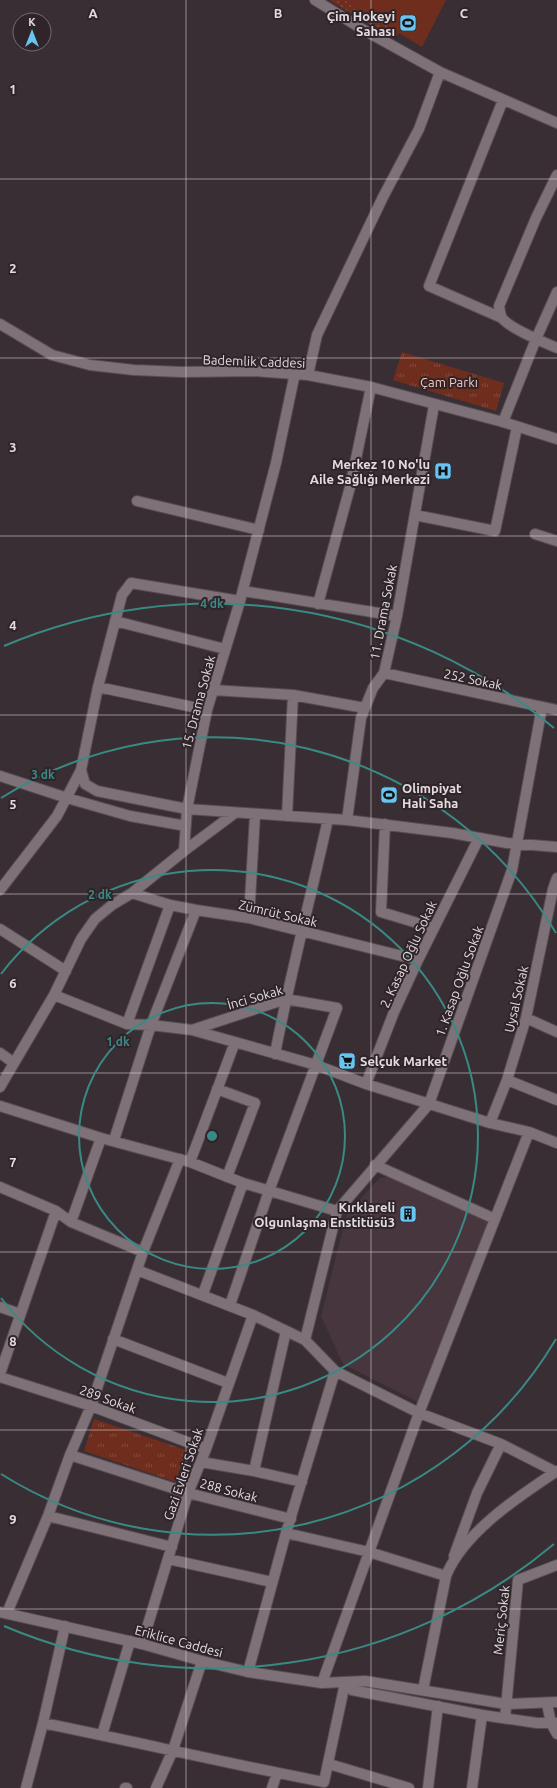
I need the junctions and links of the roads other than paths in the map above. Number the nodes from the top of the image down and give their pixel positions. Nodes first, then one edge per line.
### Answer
1 (315, 0) edge
2 (440, 72) junction
3 (503, 100) junction
4 (557, 123) edge
5 (557, 175) edge
6 (557, 292) edge
7 (502, 318) junction
8 (0, 324) edge
9 (536, 339) junction
10 (557, 348) edge
11 (295, 373) junction
12 (308, 375) junction
13 (372, 387) junction
14 (434, 405) junction
15 (503, 422) junction
16 (517, 426) junction
17 (557, 439) edge
18 (137, 501) dead end
19 (415, 515) junction
20 (259, 530) junction
21 (535, 534) dead end
22 (557, 541) edge
23 (242, 596) junction
24 (318, 604) junction
25 (397, 616) junction
26 (115, 621) junction
27 (225, 650) junction
28 (384, 673) junction
29 (98, 687) junction
30 (213, 690) junction
31 (293, 695) junction
32 (542, 706) junction
33 (365, 708) junction
34 (207, 710) junction
35 (557, 710) edge
36 (81, 770) junction
37 (0, 776) edge
38 (67, 798) junction
39 (187, 809) junction
40 (236, 813) junction
41 (255, 815) junction
42 (287, 816) junction
43 (328, 819) junction
44 (347, 820) junction
45 (385, 824) junction
46 (186, 826) junction
47 (479, 838) junction
48 (517, 844) junction
49 (557, 847) edge
50 (184, 851) junction
51 (557, 878) edge
52 (0, 890) edge
53 (555, 890) edge
54 (132, 893) junction
55 (170, 905) junction
56 (196, 910) junction
57 (249, 918) junction
58 (434, 928) junction
59 (0, 929) edge
60 (303, 931) junction
61 (418, 960) junction
62 (66, 970) junction
63 (54, 995) junction
64 (286, 999) junction
65 (526, 1018) junction
66 (127, 1024) junction
67 (150, 1025) junction
68 (192, 1030) junction
69 (557, 1032) edge
70 (235, 1042) junction
71 (0, 1053) edge
72 (275, 1054) junction
73 (14, 1063) junction
74 (316, 1065) junction
75 (507, 1080) junction
76 (366, 1084) junction
77 (0, 1087) edge
78 (217, 1088) junction
79 (557, 1100) edge
80 (429, 1104) junction
81 (0, 1106) edge
82 (490, 1123) junction
83 (529, 1132) junction
84 (101, 1138) junction
85 (114, 1140) junction
86 (557, 1143) edge
87 (185, 1160) junction
88 (375, 1165) junction
89 (227, 1177) junction
90 (243, 1183) junction
91 (0, 1187) edge
92 (269, 1191) junction
93 (56, 1211) junction
94 (337, 1211) junction
95 (495, 1220) junction
96 (71, 1222) junction
97 (143, 1252) junction
98 (137, 1270) junction
99 (203, 1294) junction
100 (230, 1305) junction
101 (0, 1307) edge
102 (20, 1314) junction
103 (253, 1315) junction
104 (286, 1331) junction
105 (113, 1339) junction
106 (305, 1340) junction
107 (335, 1371) junction
108 (0, 1375) edge
109 (228, 1383) junction
110 (91, 1406) junction
111 (419, 1413) junction
112 (501, 1444) junction
113 (206, 1448) junction
114 (70, 1455) junction
115 (201, 1462) junction
116 (254, 1471) junction
117 (556, 1471) edge
118 (302, 1482) junction
119 (188, 1493) junction
120 (48, 1516) junction
121 (291, 1520) junction
122 (286, 1533) junction
123 (172, 1547) junction
124 (369, 1552) junction
125 (168, 1559) junction
126 (557, 1565) edge
127 (450, 1566) junction
128 (446, 1576) junction
129 (272, 1582) junction
130 (4, 1612) edge
131 (65, 1626) junction
132 (130, 1641) junction
133 (142, 1644) junction
134 (202, 1661) junction
135 (248, 1672) junction
136 (345, 1683) junction
137 (322, 1684) junction
138 (423, 1690) junction
139 (552, 1703) edge
140 (506, 1704) junction
141 (438, 1706) junction
142 (482, 1715) junction
143 (505, 1718) junction
144 (43, 1723) junction
145 (554, 1723) edge
146 (557, 1734) edge
147 (102, 1735) junction
148 (173, 1750) junction
149 (329, 1764) junction
150 (277, 1773) junction
151 (26, 1788) edge
152 (156, 1788) edge
153 (272, 1788) edge
154 (409, 1788) edge
155 (428, 1788) edge
156 (472, 1788) edge

1 - 2 street
2 - 3 street
2 - 12 street
3 - 4 street
3 - 7 street
5 - 7 street
6 - 9 street
7 - 9 street
8 - 11 street, Bademlik Caddesi
9 - 10 street
9 - 15 street
11 - 12 street, Bademlik Caddesi
11 - 20 street, 15. Drama Sokak
12 - 13 street, Bademlik Caddesi
13 - 14 street, Bademlik Caddesi
13 - 24 street
14 - 15 street, Bademlik Caddesi
14 - 19 street, 11. Drama Sokak
15 - 16 street, Bademlik Caddesi
16 - 17 street, Bademlik Caddesi
16 - 19 street
18 - 20 street
19 - 25 street, 11. Drama Sokak
20 - 23 street, 15. Drama Sokak
21 - 22 street
23 - 24 street
23 - 26 street
23 - 27 street, 15. Drama Sokak
24 - 25 street
25 - 28 street, 11. Drama Sokak
26 - 27 street
26 - 29 street
27 - 30 street, 15. Drama Sokak
28 - 32 street, 252 Sokak
28 - 33 street, 11. Drama Sokak
29 - 34 street
29 - 36 street
30 - 31 street
30 - 34 street, 15. Drama Sokak
31 - 33 street
31 - 42 street
32 - 35 street, 252 Sokak
32 - 48 street, 1. Kasap Oğlu Sokak
33 - 44 street, 11. Drama Sokak
34 - 39 street, 15. Drama Sokak
36 - 38 street
36 - 39 street
37 - 38 street
38 - 46 street
38 - 52 street
39 - 40 street
39 - 46 street, 15. Drama Sokak
40 - 41 street
40 - 50 street
41 - 42 street
41 - 57 street
42 - 43 street
43 - 44 street
43 - 60 street
44 - 45 street
45 - 47 street
45 - 58 street
46 - 50 street, 15. Drama Sokak
47 - 48 street
47 - 58 street, 2. Kasap Oğlu Sokak
48 - 49 street
48 - 80 street, 1. Kasap Oğlu Sokak
50 - 54 street
51 - 53 street, Uysal Sokak
53 - 65 street, Uysal Sokak
54 - 55 street, Zümrüt Sokak
54 - 62 street
55 - 56 street, Zümrüt Sokak
55 - 66 street
56 - 57 street, Zümrüt Sokak
56 - 67 street
57 - 60 street, Zümrüt Sokak
58 - 61 street, 2. Kasap Oğlu Sokak
59 - 62 street
60 - 61 street, Zümrüt Sokak
60 - 64 street
61 - 76 street, 2. Kasap Oğlu Sokak
62 - 63 street
63 - 66 street
63 - 73 street
64 - 68 street, İnci Sokak
64 - 72 street
64 - 74 street, İnci Sokak
65 - 69 street
65 - 75 street, Uysal Sokak
66 - 67 street
67 - 68 street
67 - 85 street
68 - 70 street
70 - 72 street
70 - 78 street
71 - 73 street
72 - 74 street
73 - 77 street
74 - 76 street
74 - 92 street
75 - 79 street
75 - 82 street, Uysal Sokak
76 - 80 street
78 - 87 street
78 - 89 street
80 - 82 street
80 - 88 street, 1. Kasap Oğlu Sokak
81 - 84 street
82 - 83 street
83 - 86 street
83 - 95 street
84 - 85 street
84 - 96 street
85 - 87 street
87 - 89 street
87 - 97 street
88 - 94 street, 1. Kasap Oğlu Sokak
88 - 95 street
89 - 90 street
90 - 92 street
90 - 99 street
91 - 93 street
92 - 94 street
92 - 100 street
93 - 96 street
93 - 102 street
94 - 106 street
95 - 111 street
96 - 97 street
97 - 98 street
98 - 99 street
98 - 105 street
99 - 100 street
100 - 103 street
101 - 102 street
102 - 108 street
103 - 104 street
103 - 109 street, Gazi Evleri Sokak
104 - 106 street
104 - 116 street
105 - 109 street
105 - 110 street
106 - 107 street
107 - 111 street
107 - 118 street
108 - 110 street, 289 Sokak
109 - 113 street, Gazi Evleri Sokak
110 - 113 street, 289 Sokak
110 - 114 street
111 - 112 street
111 - 124 street
112 - 117 street
112 - 127 street
113 - 115 street, Gazi Evleri Sokak
114 - 119 street, 288 Sokak
114 - 120 street
115 - 116 street
115 - 119 street, Gazi Evleri Sokak
116 - 118 street
117 - 127 street
118 - 121 street
119 - 121 street, 288 Sokak
119 - 123 street, Gazi Evleri Sokak
120 - 123 street
120 - 130 street
121 - 122 street
122 - 124 street
122 - 129 street
123 - 125 street, Gazi Evleri Sokak
124 - 128 street
124 - 137 street
125 - 129 street
125 - 133 street, Gazi Evleri Sokak
126 - 140 street, Meriç Sokak
127 - 128 street
128 - 138 street
129 - 135 street
130 - 131 street, Eriklice Caddesi
131 - 132 street, Eriklice Caddesi
131 - 144 street
132 - 133 street, Eriklice Caddesi
132 - 147 street
133 - 134 street, Eriklice Caddesi
134 - 135 street, Eriklice Caddesi
134 - 148 street
135 - 137 street, Eriklice Caddesi
136 - 137 street, Eriklice Caddesi
136 - 138 street, Eriklice Caddesi
136 - 141 street
136 - 149 street
138 - 140 street, Eriklice Caddesi
139 - 140 street, Eriklice Caddesi
139 - 145 street, Eriklice Caddesi
140 - 143 street
141 - 142 street
141 - 155 street
142 - 143 street
142 - 156 street
143 - 145 street
144 - 147 street
144 - 151 street
145 - 146 street, Eriklice Caddesi
147 - 148 street
148 - 150 street
148 - 152 street
149 - 150 street
149 - 154 street
150 - 153 street

